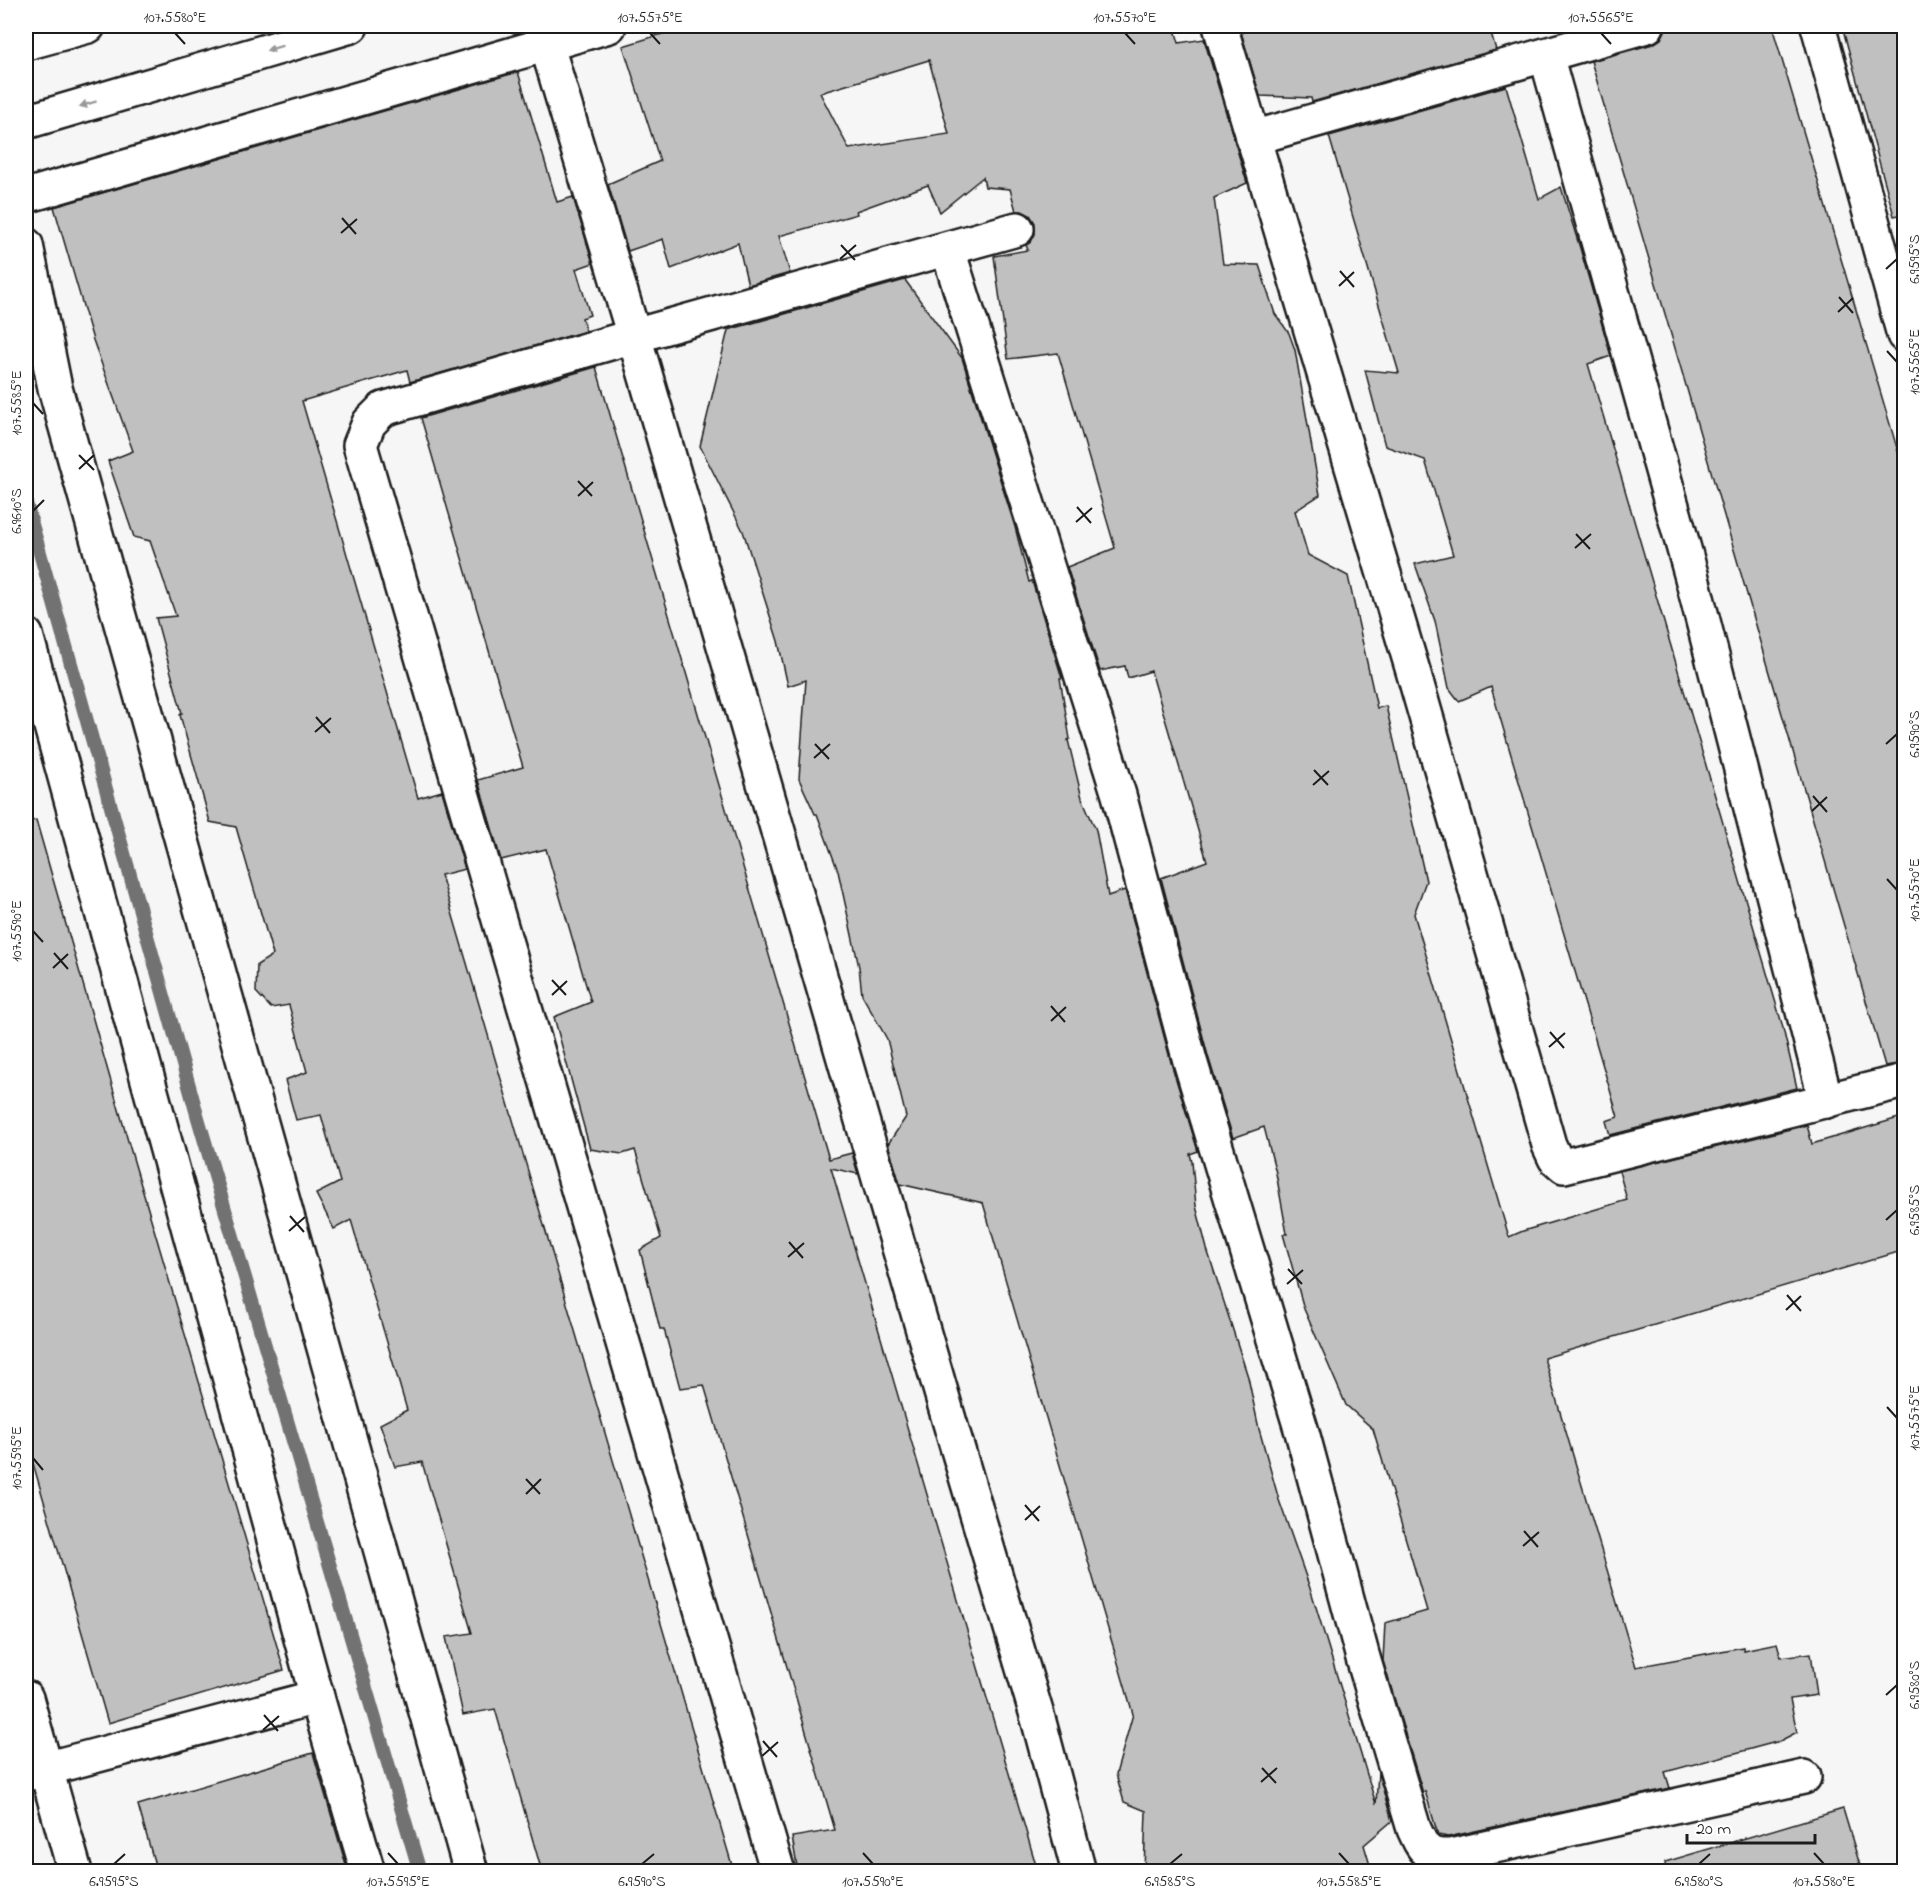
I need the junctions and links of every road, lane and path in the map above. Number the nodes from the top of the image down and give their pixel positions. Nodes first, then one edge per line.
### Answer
1 (88, 26) edge
2 (351, 26) edge
3 (609, 26) edge
4 (1220, 26) edge
5 (1647, 26) edge
6 (1818, 26) edge
7 (543, 34) edge
8 (26, 43) edge
9 (1546, 55) junction
10 (26, 122) edge
11 (1253, 138) junction
12 (26, 196) edge
13 (1017, 229) dead end
14 (26, 245) edge
15 (948, 250) junction
16 (1905, 335) edge
17 (634, 336) junction
18 (26, 635) edge
19 (1905, 1081) edge
20 (1826, 1101) junction
21 (317, 1697) junction
22 (26, 1698) edge
23 (36, 1771) edge
24 (1804, 1777) dead end
25 (75, 1872) edge
26 (368, 1872) edge
27 (471, 1872) edge
28 (778, 1872) edge
29 (1079, 1872) edge

1 - 8 street
2 -> 10 street
3 - 7 street
4 - 11 street
5 - 9 street
6 - 16 street
7 - 12 street
7 - 17 street
9 - 11 street
9 - 20 street
11 - 20 street
13 - 15 street
14 - 27 street
15 - 17 street
15 - 24 street
17 - 28 street
17 - 29 street
18 - 21 street
19 - 20 street
21 - 23 street
21 - 26 street
22 - 23 street
23 - 25 street

